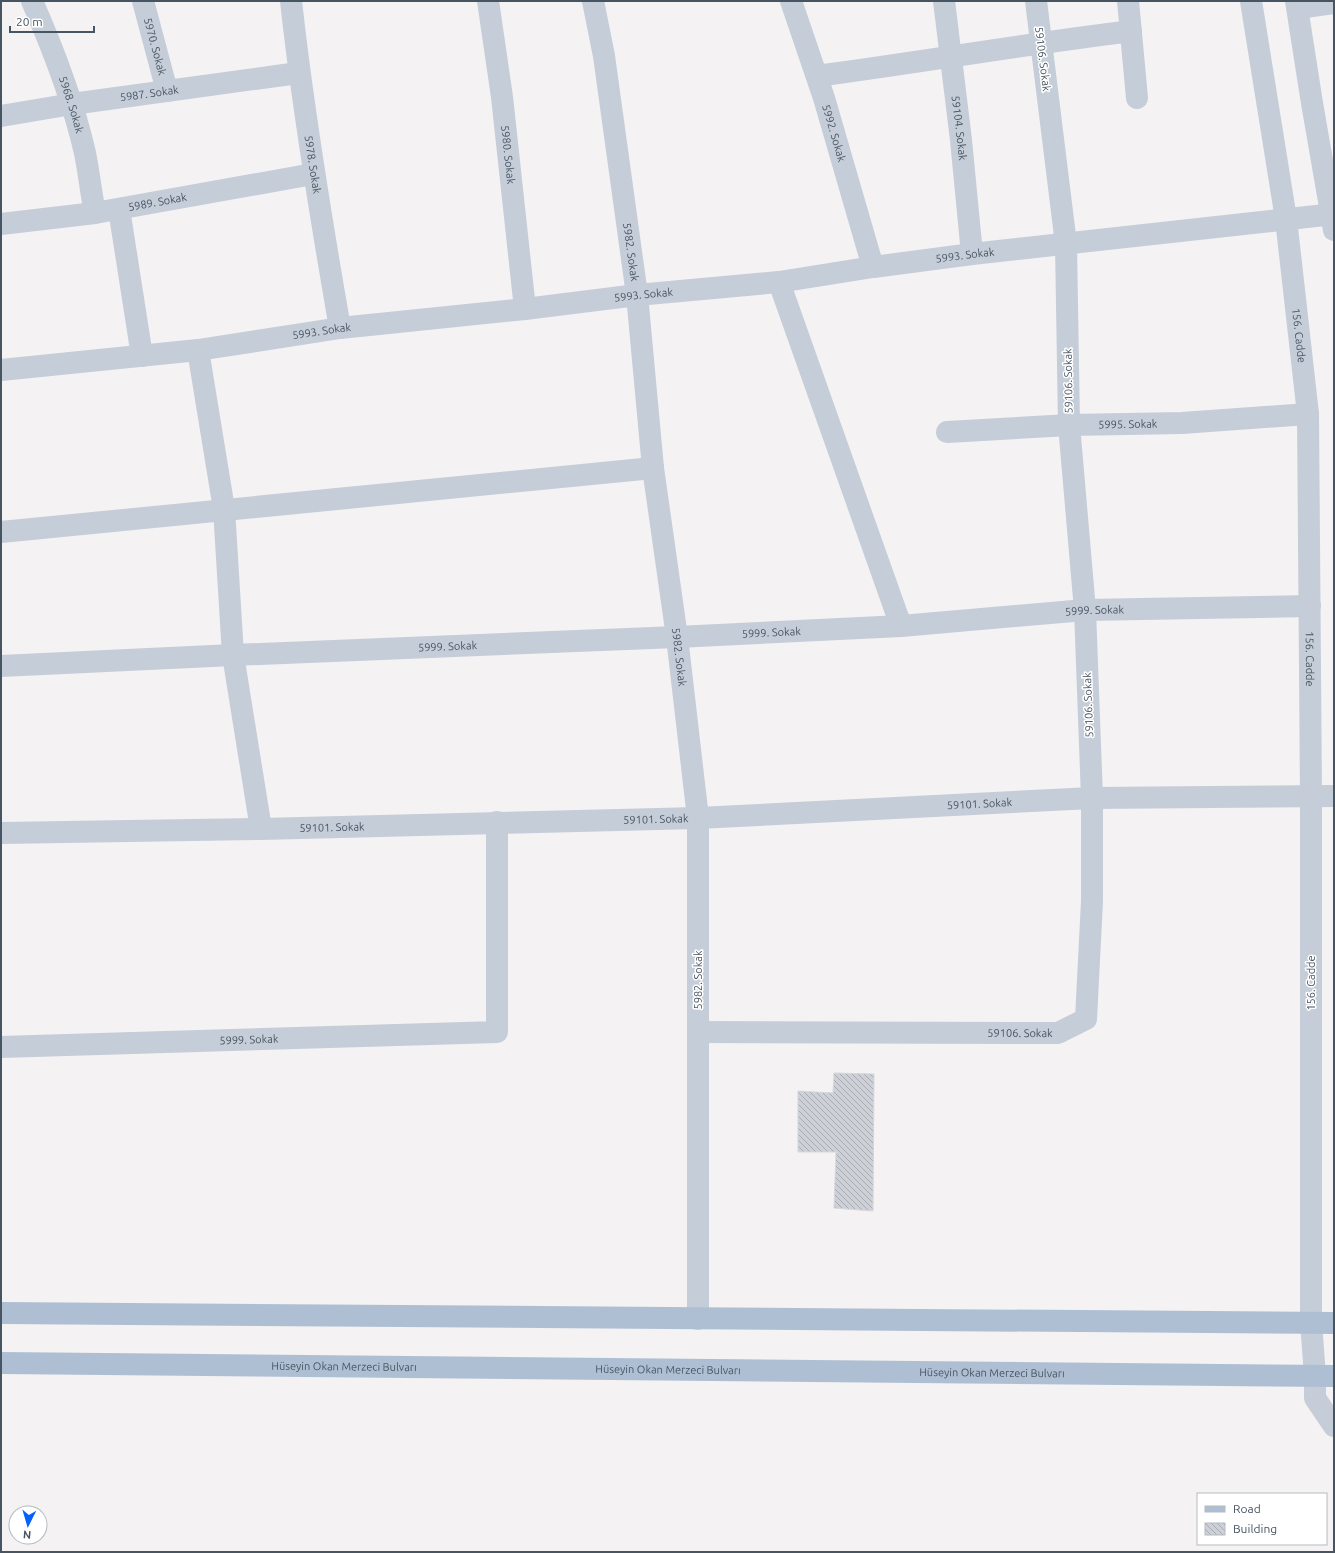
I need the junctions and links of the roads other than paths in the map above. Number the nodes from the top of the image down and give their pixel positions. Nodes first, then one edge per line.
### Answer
1 (32, 1) edge
2 (144, 1) edge
3 (291, 1) edge
4 (488, 1) edge
5 (593, 1) edge
6 (791, 1) edge
7 (944, 1) edge
8 (1036, 1) edge
9 (1128, 1) edge
10 (1251, 1) edge
11 (1334, 3) edge
12 (1297, 5) edge
13 (1131, 31) junction
14 (1041, 43) junction
15 (951, 58) junction
16 (298, 73) junction
17 (817, 76) junction
18 (167, 91) junction
19 (1136, 98) dead end
20 (72, 104) junction
21 (1, 116) edge
22 (313, 174) junction
23 (119, 209) junction
24 (95, 213) junction
25 (1286, 219) junction
26 (1333, 219) edge
27 (1, 224) edge
28 (1066, 244) junction
29 (972, 254) junction
30 (873, 267) junction
31 (779, 282) junction
32 (637, 295) junction
33 (525, 310) junction
34 (340, 328) junction
35 (198, 350) junction
36 (142, 356) junction
37 (1, 370) edge
38 (1308, 414) junction
39 (1069, 425) junction
40 (947, 432) dead end
41 (653, 468) junction
42 (224, 509) junction
43 (1, 532) edge
44 (1310, 606) junction
45 (1085, 610) junction
46 (901, 626) junction
47 (677, 638) junction
48 (233, 655) junction
49 (1, 666) edge
50 (1334, 796) edge
51 (1311, 797) junction
52 (1092, 798) junction
53 (698, 818) junction
54 (498, 822) junction
55 (261, 829) junction
56 (1, 833) edge
57 (698, 1032) junction
58 (1, 1047) edge
59 (1, 1313) edge
60 (698, 1319) junction
61 (1310, 1322) junction
62 (1334, 1323) edge
63 (1, 1363) edge
64 (1325, 1376) edge
65 (1334, 1426) edge

1 - 20 street, 5968. Sokak
2 - 18 street, 5970. Sokak
3 - 16 street, 5978. Sokak
4 - 33 street, 5980. Sokak
5 - 32 street, 5982. Sokak
6 - 17 street, 5992. Sokak
7 - 15 street, 59104. Sokak
8 - 14 street, 59106. Sokak
9 - 13 street
10 - 25 street, 156. Cadde
11 - 12 street
12 - 26 street
13 - 14 street
13 - 19 street
14 - 15 street
14 - 28 street, 59106. Sokak
15 - 17 street
15 - 29 street, 59104. Sokak
16 - 18 street, 5987. Sokak
16 - 22 street, 5978. Sokak
17 - 30 street, 5992. Sokak
18 - 20 street, 5987. Sokak
20 - 21 street, 5987. Sokak
20 - 24 street, 5968. Sokak
22 - 23 street, 5989. Sokak
22 - 34 street, 5978. Sokak
23 - 24 street, 5989. Sokak
23 - 36 street
24 - 27 street, 5989. Sokak
25 - 26 street, 5993. Sokak
25 - 28 street, 5993. Sokak
25 - 38 street, 156. Cadde
28 - 29 street, 5993. Sokak
28 - 39 street, 59106. Sokak
29 - 30 street, 5993. Sokak
30 - 31 street, 5993. Sokak
31 - 32 street, 5993. Sokak
31 - 46 street
32 - 33 street, 5993. Sokak
32 - 41 street, 5982. Sokak
33 - 34 street, 5993. Sokak
34 - 35 street, 5993. Sokak
35 - 36 street, 5993. Sokak
35 - 42 street
36 - 37 street, 5993. Sokak
38 - 39 street, 5995. Sokak
38 - 44 street, 156. Cadde
39 - 40 street, 5995. Sokak
39 - 45 street, 59106. Sokak
41 - 42 street
41 - 47 street, 5982. Sokak
42 - 43 street
42 - 48 street
44 - 45 street, 5999. Sokak
44 - 51 street, 156. Cadde
45 - 46 street, 5999. Sokak
45 - 52 street, 59106. Sokak
46 - 47 street, 5999. Sokak
47 - 48 street, 5999. Sokak
47 - 53 street, 5982. Sokak
48 - 49 street, 5999. Sokak
48 - 55 street
50 - 51 street, 59101. Sokak
51 - 52 street, 59101. Sokak
51 - 61 street, 156. Cadde
52 - 53 street, 59101. Sokak
52 - 57 street, 59106. Sokak
53 - 54 street, 59101. Sokak
53 - 57 street, 5982. Sokak
54 - 55 street, 59101. Sokak
54 - 58 street, 5999. Sokak
55 - 56 street, 59101. Sokak
57 - 60 street, 5982. Sokak
59 - 60 main road
60 - 61 main road
61 - 62 main road
61 - 64 street, 156. Cadde
63 - 64 main road, Hüseyin Okan Merzeci Bulvarı
64 - 65 street, 156. Cadde

